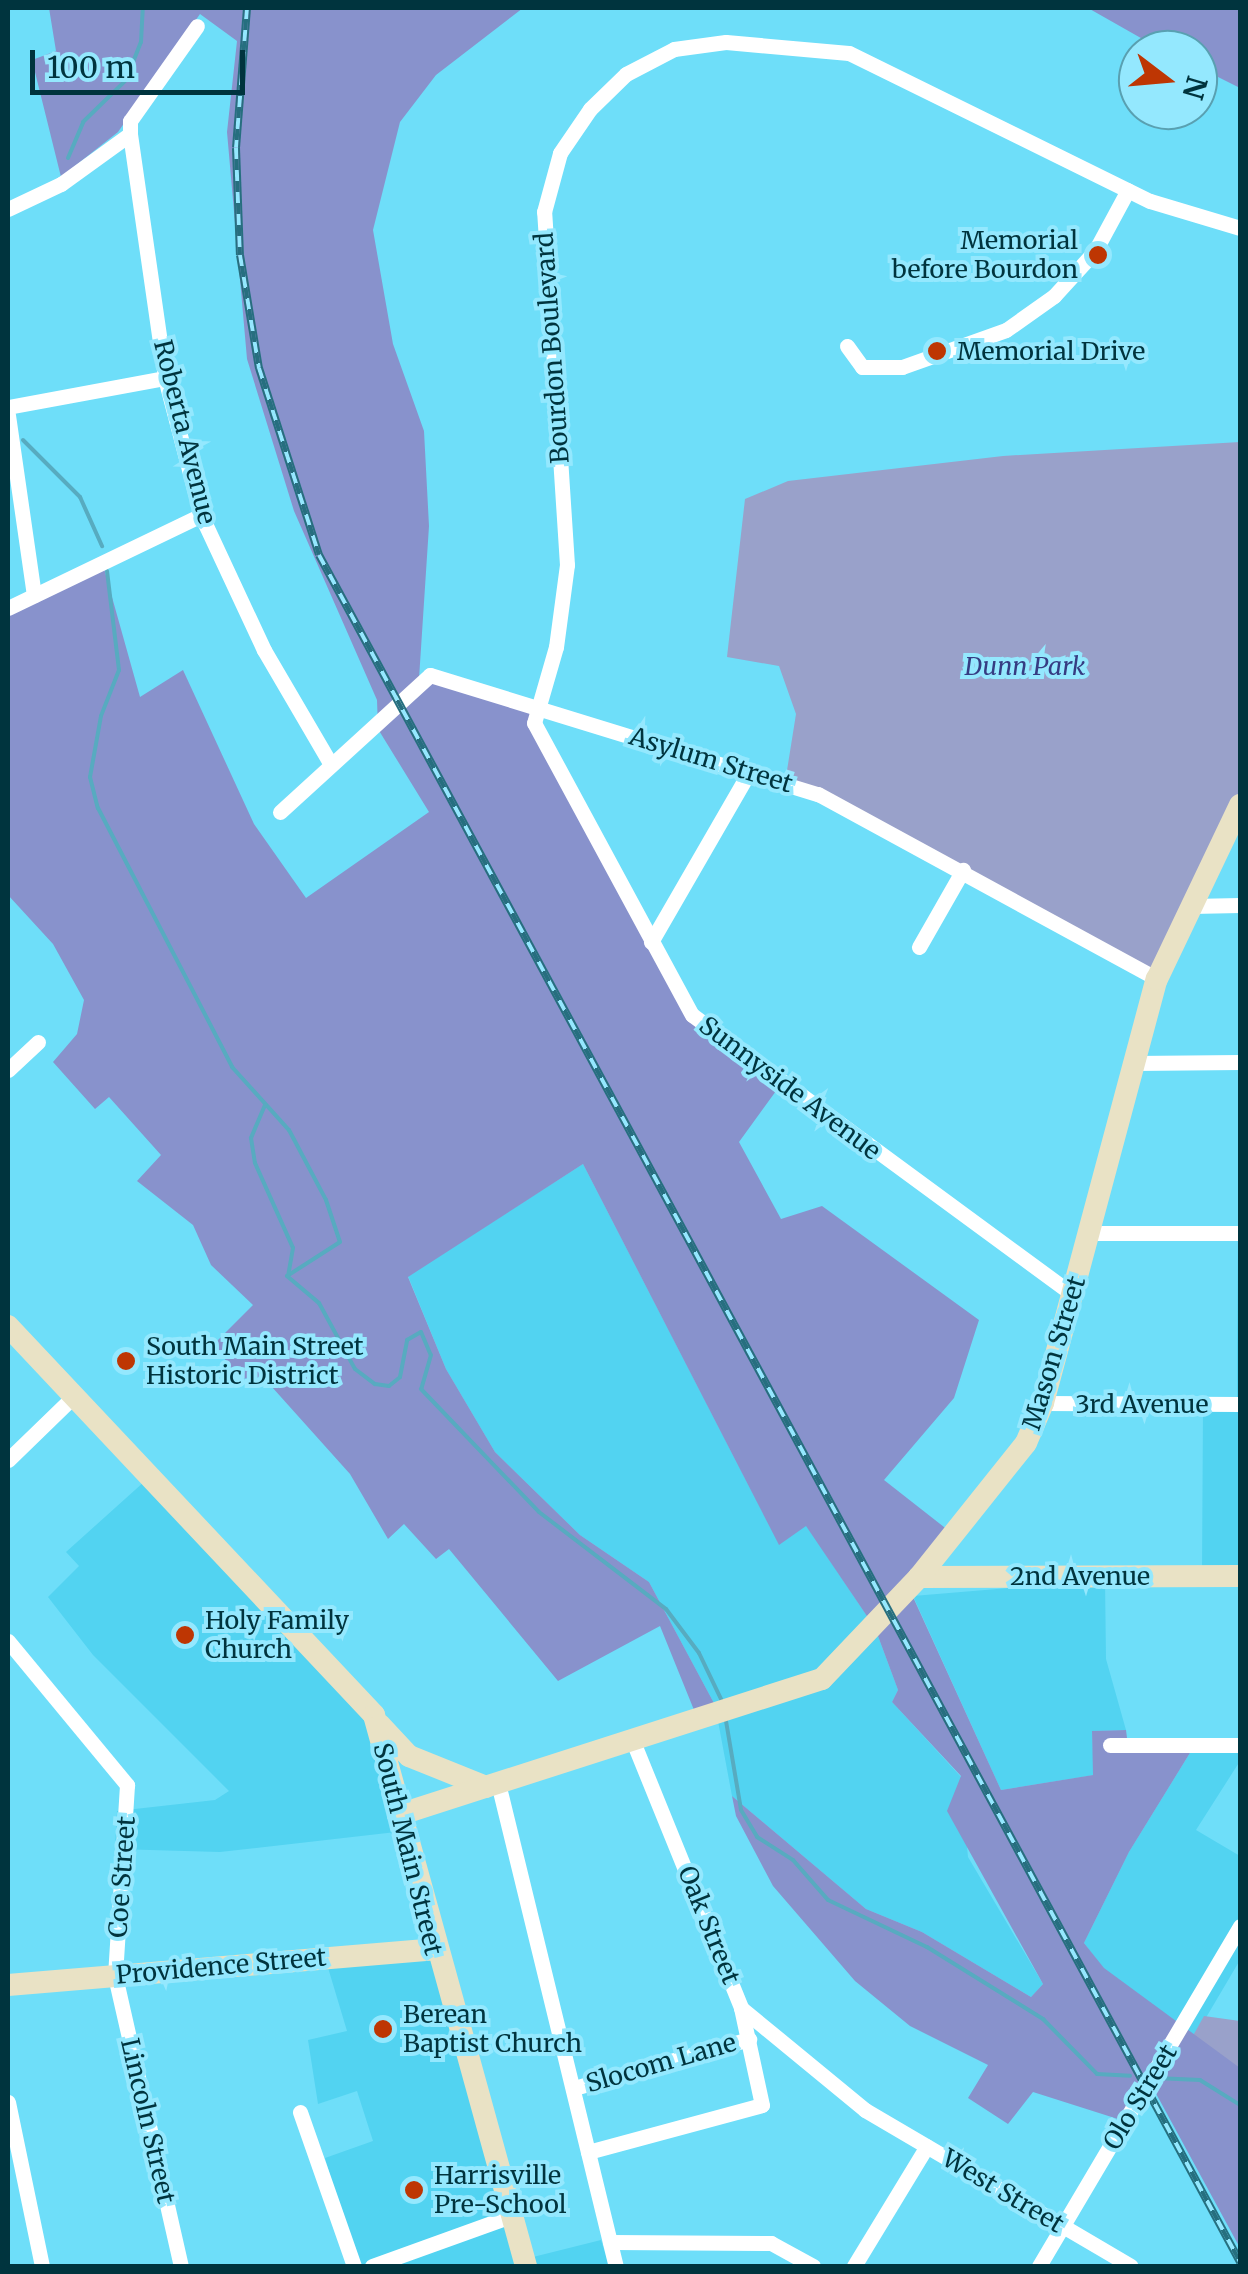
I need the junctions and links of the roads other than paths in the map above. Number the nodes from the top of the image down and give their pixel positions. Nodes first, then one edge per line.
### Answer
1 (197, 26) dead end
2 (130, 134) junction
3 (1128, 190) junction
4 (8, 209) edge
5 (1240, 228) edge
6 (847, 346) dead end
7 (165, 378) junction
8 (8, 407) edge
9 (8, 415) edge
10 (201, 515) junction
11 (34, 595) junction
12 (8, 608) edge
13 (539, 707) junction
14 (330, 763) junction
15 (749, 772) junction
16 (1240, 805) edge
17 (280, 812) dead end
18 (963, 870) junction
19 (1191, 906) junction
20 (1240, 906) edge
21 (651, 942) junction
22 (919, 947) dead end
23 (1157, 979) junction
24 (38, 1042) dead end
25 (8, 1043) edge
26 (20, 1058) junction
27 (1240, 1062) edge
28 (1134, 1063) junction
29 (8, 1070) edge
30 (1088, 1233) junction
31 (1240, 1233) edge
32 (1072, 1294) junction
33 (8, 1326) edge
34 (74, 1396) junction
35 (1043, 1403) junction
36 (1240, 1404) edge
37 (8, 1460) edge
38 (918, 1576) junction
39 (1240, 1576) edge
40 (8, 1641) edge
41 (374, 1715) junction
42 (632, 1740) junction
43 (1240, 1745) edge
44 (1110, 1746) dead end
45 (492, 1785) junction
46 (398, 1816) junction
47 (1240, 1926) edge
48 (434, 1948) junction
49 (115, 1976) junction
50 (8, 1985) edge
51 (741, 2008) junction
52 (749, 2039) junction
53 (574, 2088) junction
54 (8, 2102) edge
55 (300, 2112) dead end
56 (926, 2146) junction
57 (588, 2152) junction
58 (508, 2217) junction
59 (1063, 2226) junction
60 (610, 2242) junction
61 (42, 2266) edge
62 (181, 2266) edge
63 (354, 2266) edge
64 (372, 2266) edge
65 (526, 2266) edge
66 (616, 2266) edge
67 (813, 2266) edge
68 (854, 2266) edge
69 (1039, 2266) edge
70 (1131, 2266) edge

1 - 2 street
2 - 4 street
2 - 7 street, Roberta Avenue
3 - 5 street, Bourdon Boulevard
3 - 6 street
3 - 13 street, Bourdon Boulevard
7 - 8 street
7 - 10 street, Roberta Avenue
9 - 11 street
10 - 11 street
10 - 14 street, Roberta Avenue
11 - 12 street
13 - 14 street, Asylum Street
13 - 15 street, Asylum Street
13 - 21 street, Sunnyside Avenue
14 - 17 street, Asylum Street
15 - 18 street, Asylum Street
15 - 21 street
16 - 19 street, Mason Street
18 - 22 street
18 - 23 street, Asylum Street
19 - 20 street
19 - 23 street, Mason Street
21 - 32 street, Sunnyside Avenue
23 - 28 street, Mason Street
24 - 26 street
25 - 26 street
26 - 29 street
27 - 28 street
28 - 30 street, Mason Street
30 - 31 street
30 - 32 street, Mason Street
32 - 35 street, Mason Street
33 - 34 street, South Main Street
34 - 37 street
34 - 41 street, South Main Street
35 - 36 street, 3rd Avenue
35 - 38 street, Mason Street
38 - 39 street, 2nd Avenue
38 - 42 street, Mason Street
40 - 49 street, Coe Street
41 - 45 street
41 - 46 street, South Main Street
42 - 45 street, Mason Street
42 - 51 street, Oak Street
43 - 44 street
45 - 46 street, Mason Street
45 - 53 street
46 - 48 street, South Main Street
47 - 59 street, Olo Street
48 - 49 street, Providence Street
48 - 58 street, South Main Street
49 - 50 street, Providence Street
49 - 62 street, Lincoln Street
51 - 52 street
51 - 56 street, Oak Street
52 - 53 street, Slocom Lane
52 - 57 street
53 - 57 street
54 - 61 street
55 - 63 street
56 - 59 street, West Street
56 - 68 street
57 - 60 street
58 - 64 street
58 - 65 street, South Main Street
59 - 69 street, Olo Street
59 - 70 street, West Street
60 - 66 street
60 - 67 street

